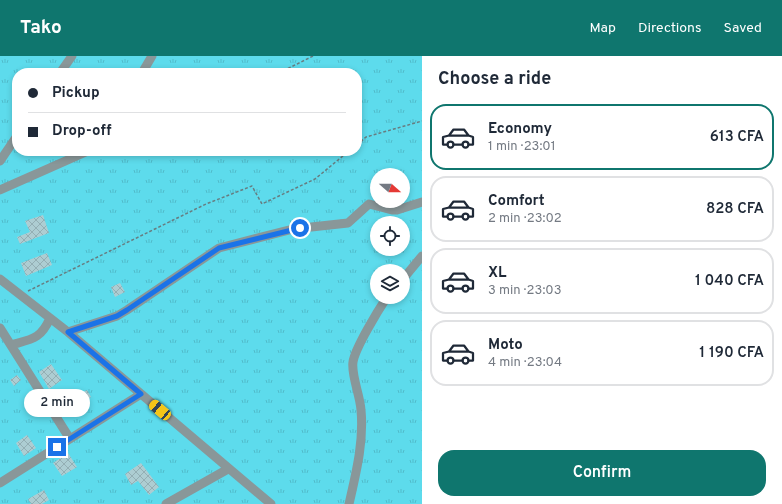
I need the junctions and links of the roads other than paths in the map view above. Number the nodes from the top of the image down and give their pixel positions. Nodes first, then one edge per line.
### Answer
1 (72, 56) edge
2 (152, 56) edge
3 (64, 68) edge
4 (145, 68) edge
5 (12, 143) edge
6 (77, 156) edge
7 (0, 161) edge
8 (0, 190) edge
9 (422, 202) edge
10 (422, 256) edge
11 (410, 271) edge
12 (0, 279) edge
13 (383, 304) edge
14 (50, 318) junction
15 (0, 328) edge
16 (68, 332) junction
17 (11, 345) junction
18 (141, 394) junction
19 (70, 439) junction
20 (228, 469) junction
21 (0, 483) edge
22 (166, 504) edge
23 (271, 504) edge
24 (349, 504) edge

1 - 3 street
2 - 4 street
5 - 7 street
6 - 8 street
9 - 16 street
10 - 11 street
12 - 14 street
13 - 24 street
14 - 16 street
14 - 17 street
15 - 17 street
16 - 18 street
17 - 19 street
18 - 19 street
18 - 20 street
19 - 21 street
20 - 22 street
20 - 23 street

